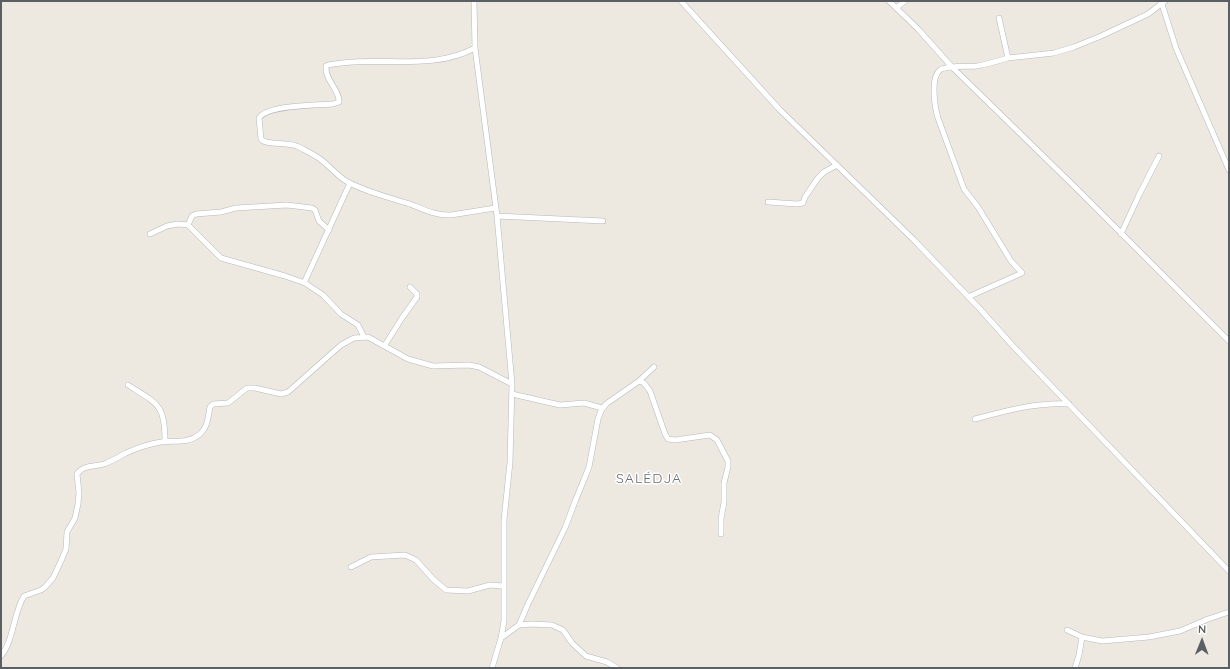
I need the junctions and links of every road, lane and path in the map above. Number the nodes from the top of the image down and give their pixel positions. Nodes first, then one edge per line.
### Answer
1 (474, 1) edge
2 (681, 1) edge
3 (889, 1) edge
4 (905, 1) edge
5 (1163, 2) edge
6 (896, 8) junction
7 (1000, 18) dead end
8 (475, 48) junction
9 (1008, 58) junction
10 (952, 67) junction
11 (1159, 156) dead end
12 (837, 165) junction
13 (1229, 170) edge
14 (350, 183) junction
15 (768, 202) dead end
16 (495, 208) junction
17 (496, 216) junction
18 (603, 221) dead end
19 (188, 225) junction
20 (329, 230) junction
21 (150, 234) dead end
22 (1121, 234) junction
23 (304, 283) junction
24 (410, 287) dead end
25 (968, 297) junction
26 (364, 337) junction
27 (1229, 341) edge
28 (385, 345) junction
29 (654, 367) dead end
30 (639, 381) junction
31 (512, 384) junction
32 (128, 385) dead end
33 (512, 394) junction
34 (1069, 404) junction
35 (602, 408) junction
36 (974, 419) dead end
37 (165, 442) junction
38 (721, 534) dead end
39 (351, 567) dead end
40 (1229, 571) edge
41 (504, 586) junction
42 (1229, 612) edge
43 (519, 625) junction
44 (1067, 630) dead end
45 (1082, 637) junction
46 (501, 638) junction
47 (1, 656) edge
48 (492, 668) edge
49 (617, 668) edge
50 (1075, 668) edge

1 - 8 street
2 - 12 street
3 - 6 street
4 - 6 street
5 - 9 street
5 - 13 street
6 - 10 street
7 - 9 street
8 - 14 street
8 - 16 street
9 - 10 street
10 - 22 street
10 - 25 street
11 - 22 street
12 - 15 street
12 - 25 street
14 - 16 street
14 - 20 street
16 - 17 street
17 - 18 street
17 - 31 street
19 - 20 street
19 - 21 street
19 - 23 street
20 - 23 street
22 - 27 street
23 - 26 street
24 - 28 street
25 - 34 street
26 - 28 street
26 - 37 street
28 - 31 street
29 - 30 street
30 - 35 street
30 - 38 street
31 - 33 street
32 - 37 street
33 - 35 street
33 - 41 street
34 - 36 street
34 - 40 street
35 - 43 street
37 - 47 street
39 - 41 street
41 - 46 street
42 - 45 street
43 - 46 street
43 - 49 street
44 - 45 street
45 - 50 street
46 - 48 street

